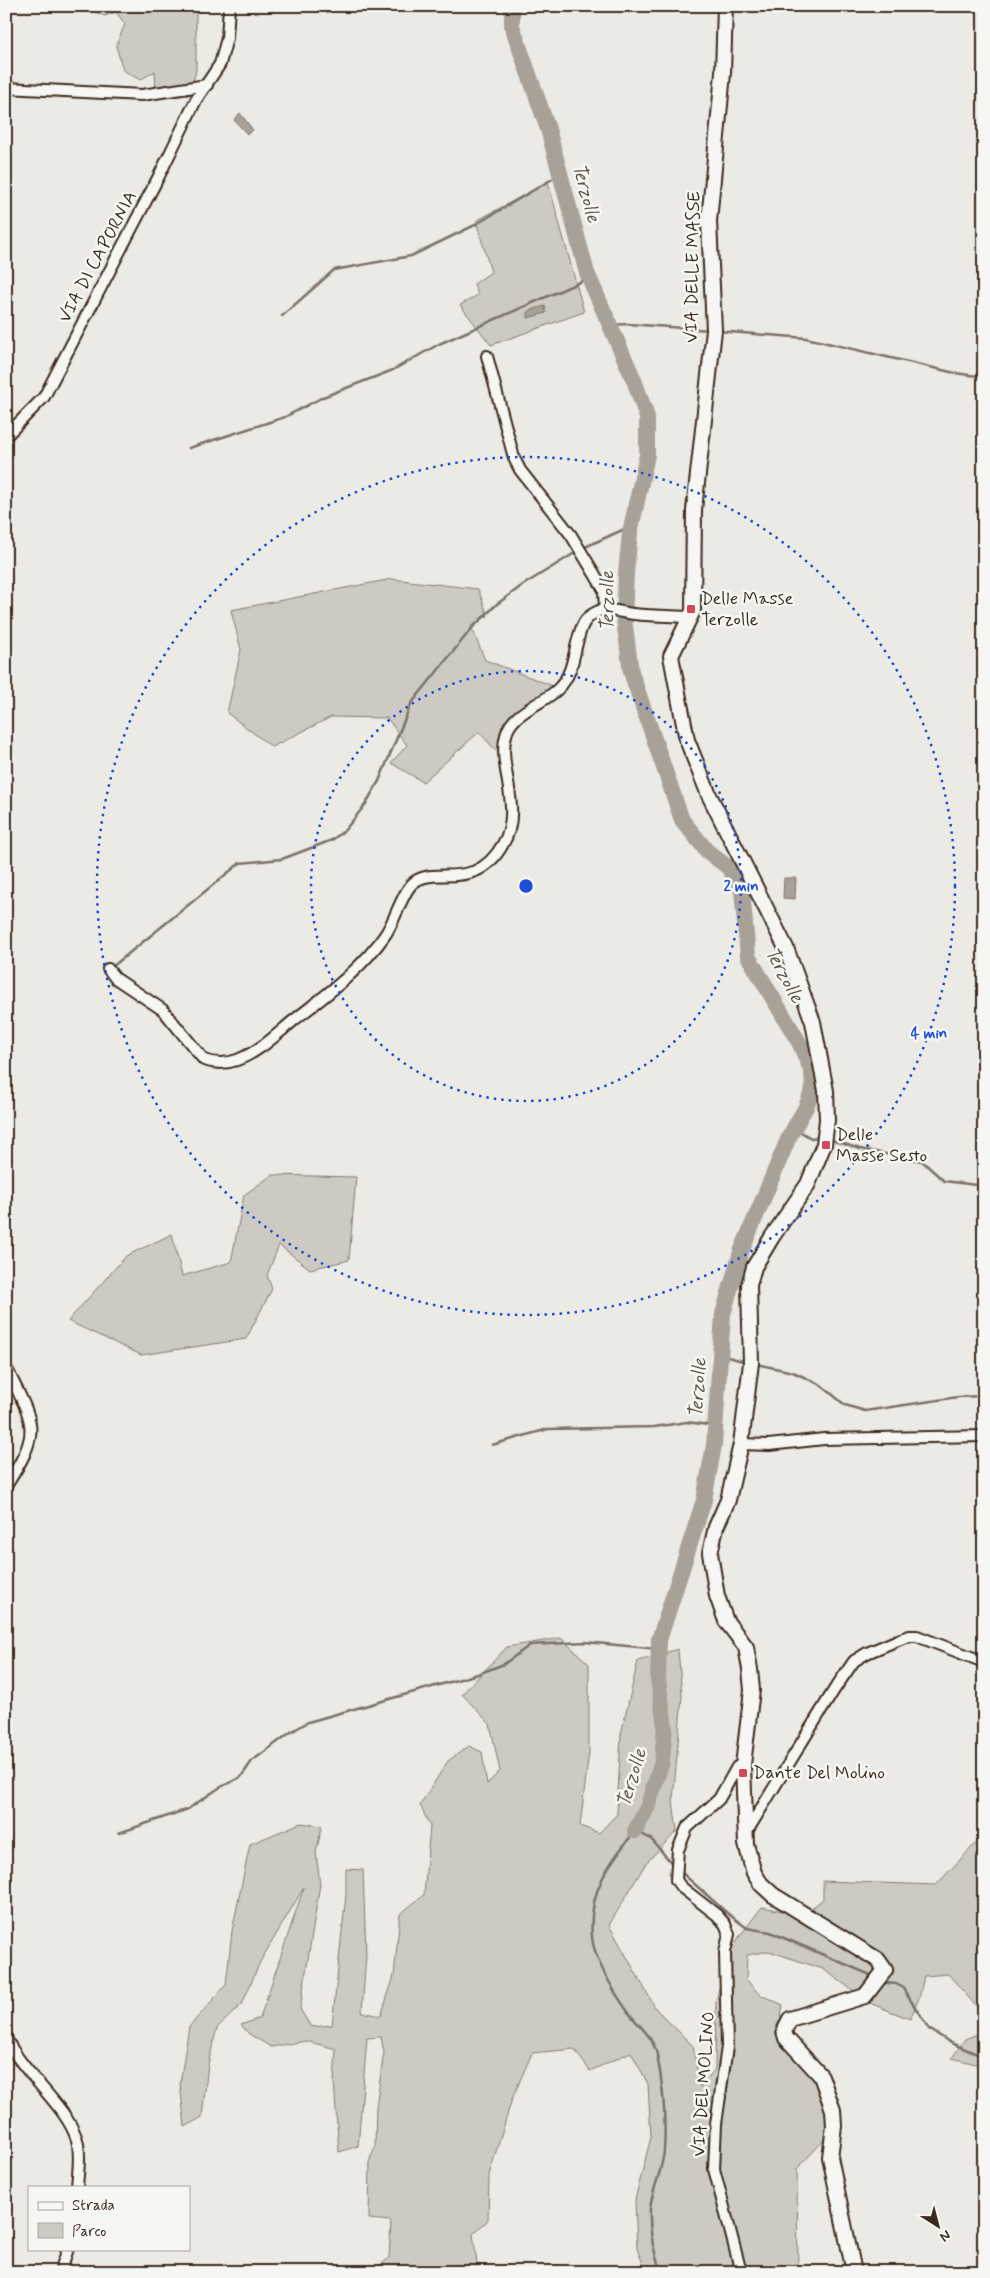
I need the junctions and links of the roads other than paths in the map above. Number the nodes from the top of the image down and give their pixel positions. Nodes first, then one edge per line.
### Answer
1 (229, 6) edge
2 (725, 6) edge
3 (207, 85) junction
4 (6, 88) edge
5 (487, 356) dead end
6 (6, 436) edge
7 (607, 610) junction
8 (691, 617) junction
9 (108, 969) dead end
10 (6, 1368) edge
11 (984, 1436) edge
12 (741, 1444) junction
13 (6, 1486) edge
14 (984, 1662) edge
15 (743, 1765) junction
16 (746, 1834) junction
17 (6, 2038) edge
18 (77, 2186) edge
19 (68, 2250) edge
20 (60, 2272) edge
21 (740, 2272) edge
22 (854, 2272) edge

1 - 3 street, VIA DI CAPORNIA
2 - 8 street, VIA DELLE MASSE
3 - 4 street
3 - 6 street, VIA DI CAPORNIA
5 - 7 street
7 - 8 street
7 - 9 street
8 - 12 street, VIA DELLE MASSE
10 - 13 street
11 - 12 street
12 - 15 street, VIA DELLE MASSE
14 - 16 street
15 - 16 street, VIA DELLE MASSE
15 - 21 street, VIA DEL MOLINO
16 - 22 street, VIA DELLE MASSE
17 - 18 street
19 - 20 street

